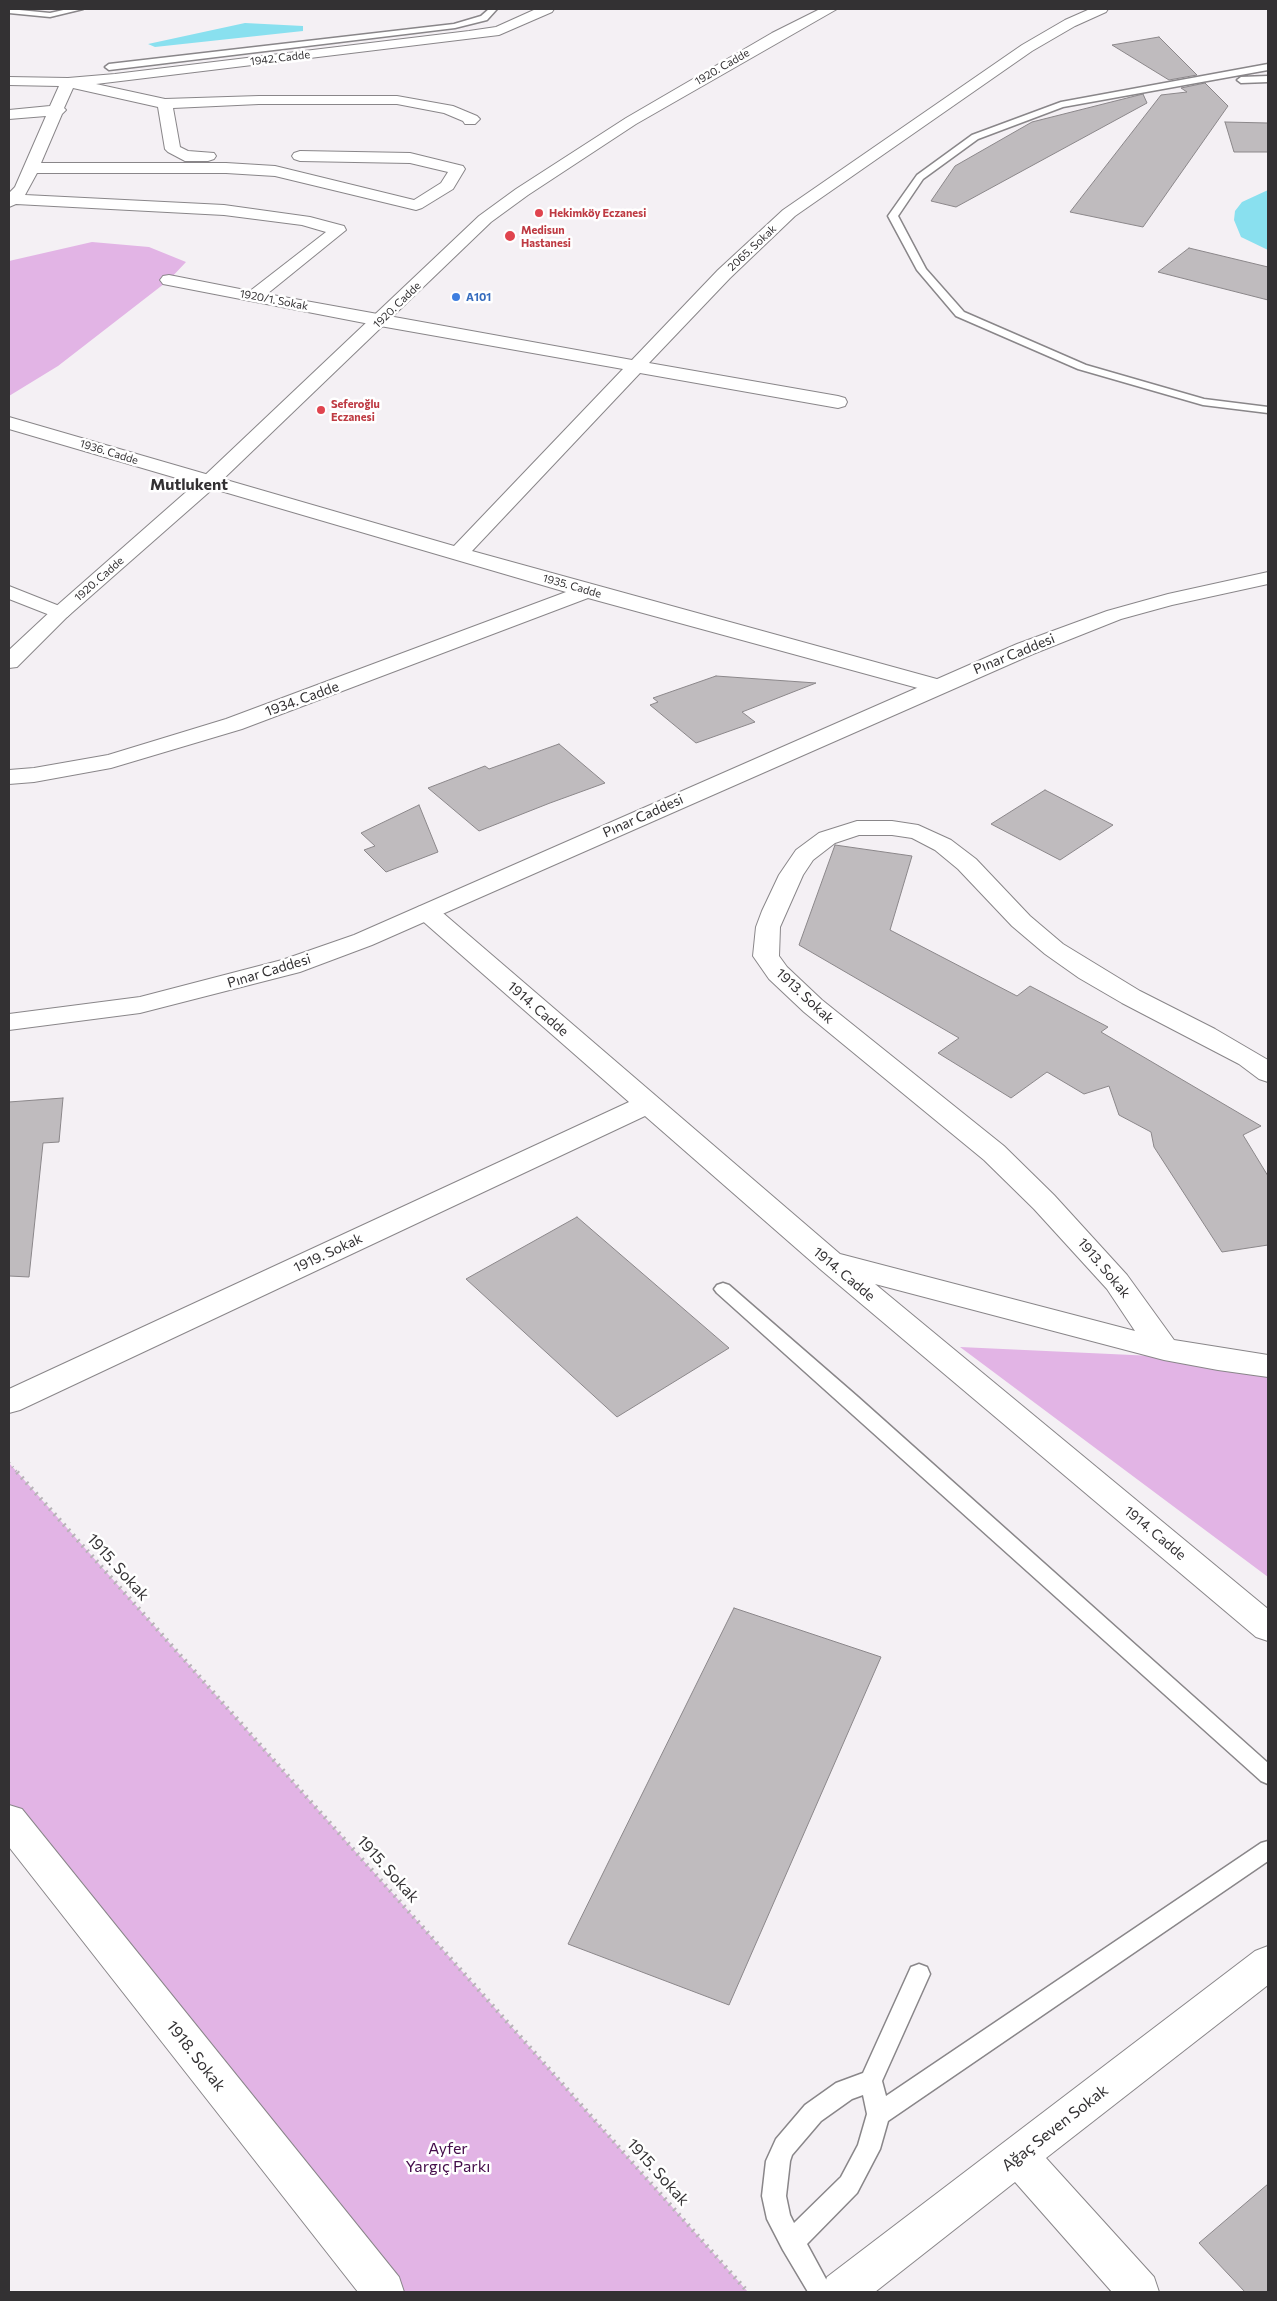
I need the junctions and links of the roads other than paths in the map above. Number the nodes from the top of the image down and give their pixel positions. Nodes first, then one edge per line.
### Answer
1 (79, 9) edge
2 (493, 9) edge
3 (547, 9) edge
4 (830, 9) edge
5 (1101, 9) edge
6 (9, 12) edge
7 (50, 15) junction
8 (33, 25) dead end
9 (109, 67) dead end
10 (1268, 67) edge
11 (1268, 79) edge
12 (9, 81) edge
13 (68, 82) junction
14 (1195, 82) junction
15 (165, 104) junction
16 (58, 110) junction
17 (9, 114) edge
18 (470, 122) dead end
19 (276, 161) junction
20 (30, 168) junction
21 (10, 201) edge
22 (169, 280) dead end
23 (254, 296) junction
24 (380, 321) junction
25 (637, 366) junction
26 (838, 402) dead end
27 (1268, 410) edge
28 (9, 422) edge
29 (209, 482) junction
30 (458, 554) junction
31 (1268, 578) edge
32 (587, 591) junction
33 (9, 592) edge
34 (60, 613) junction
35 (9, 662) edge
36 (936, 686) junction
37 (9, 777) edge
38 (427, 912) junction
39 (9, 1022) edge
40 (1268, 1073) edge
41 (647, 1104) junction
42 (830, 1262) junction
43 (723, 1289) dead end
44 (1164, 1349) junction
45 (1268, 1366) edge
46 (9, 1402) edge
47 (1268, 1628) edge
48 (1268, 1775) edge
49 (9, 1820) edge
50 (1268, 1850) edge
51 (1268, 1963) edge
52 (919, 1974) dead end
53 (871, 2082) junction
54 (879, 2114) junction
55 (1018, 2156) junction
56 (791, 2242) junction
57 (384, 2292) edge
58 (821, 2292) edge
59 (842, 2292) edge
60 (1139, 2292) edge

1 - 7 lane
2 - 9 lane
3 - 13 street, 1942. Cadde
4 - 24 street, 1920. Cadde
5 - 25 street, 2065. Sokak
6 - 7 lane
7 - 8 lane
10 - 14 lane
11 - 14 lane
12 - 13 street, 1942. Cadde
13 - 15 street
13 - 16 street
14 - 27 lane
15 - 18 street
15 - 19 street
16 - 17 street
16 - 20 street
19 - 19 street
19 - 20 street
20 - 21 street
21 - 23 street
22 - 23 street, 1920/1. Sokak
23 - 24 street, 1920/1. Sokak
24 - 25 street, 1920/1. Sokak
24 - 29 street, 1920. Cadde
25 - 26 street, 1920/1. Sokak
25 - 30 street, 2065. Sokak
28 - 29 street, 1936. Cadde
29 - 30 street, 1935. Cadde
29 - 34 street, 1920. Cadde
30 - 32 street, 1935. Cadde
31 - 36 street, Pınar Caddesi
32 - 36 street, 1935. Cadde
32 - 37 street, 1934. Cadde
33 - 34 street
34 - 35 street, 1920. Cadde
36 - 38 street, Pınar Caddesi
38 - 39 street, Pınar Caddesi
38 - 41 street, 1914. Cadde
40 - 44 street, 1913. Sokak
41 - 42 street, 1914. Cadde
41 - 46 street, 1919. Sokak
42 - 44 street
42 - 47 street, 1914. Cadde
43 - 48 lane
44 - 45 street
49 - 57 street, 1918. Sokak
50 - 54 lane
51 - 55 street, Ağaç Seven Sokak
52 - 53 lane
53 - 54 lane
53 - 56 lane
54 - 56 lane
55 - 59 street, Ağaç Seven Sokak
55 - 60 street
56 - 58 lane

